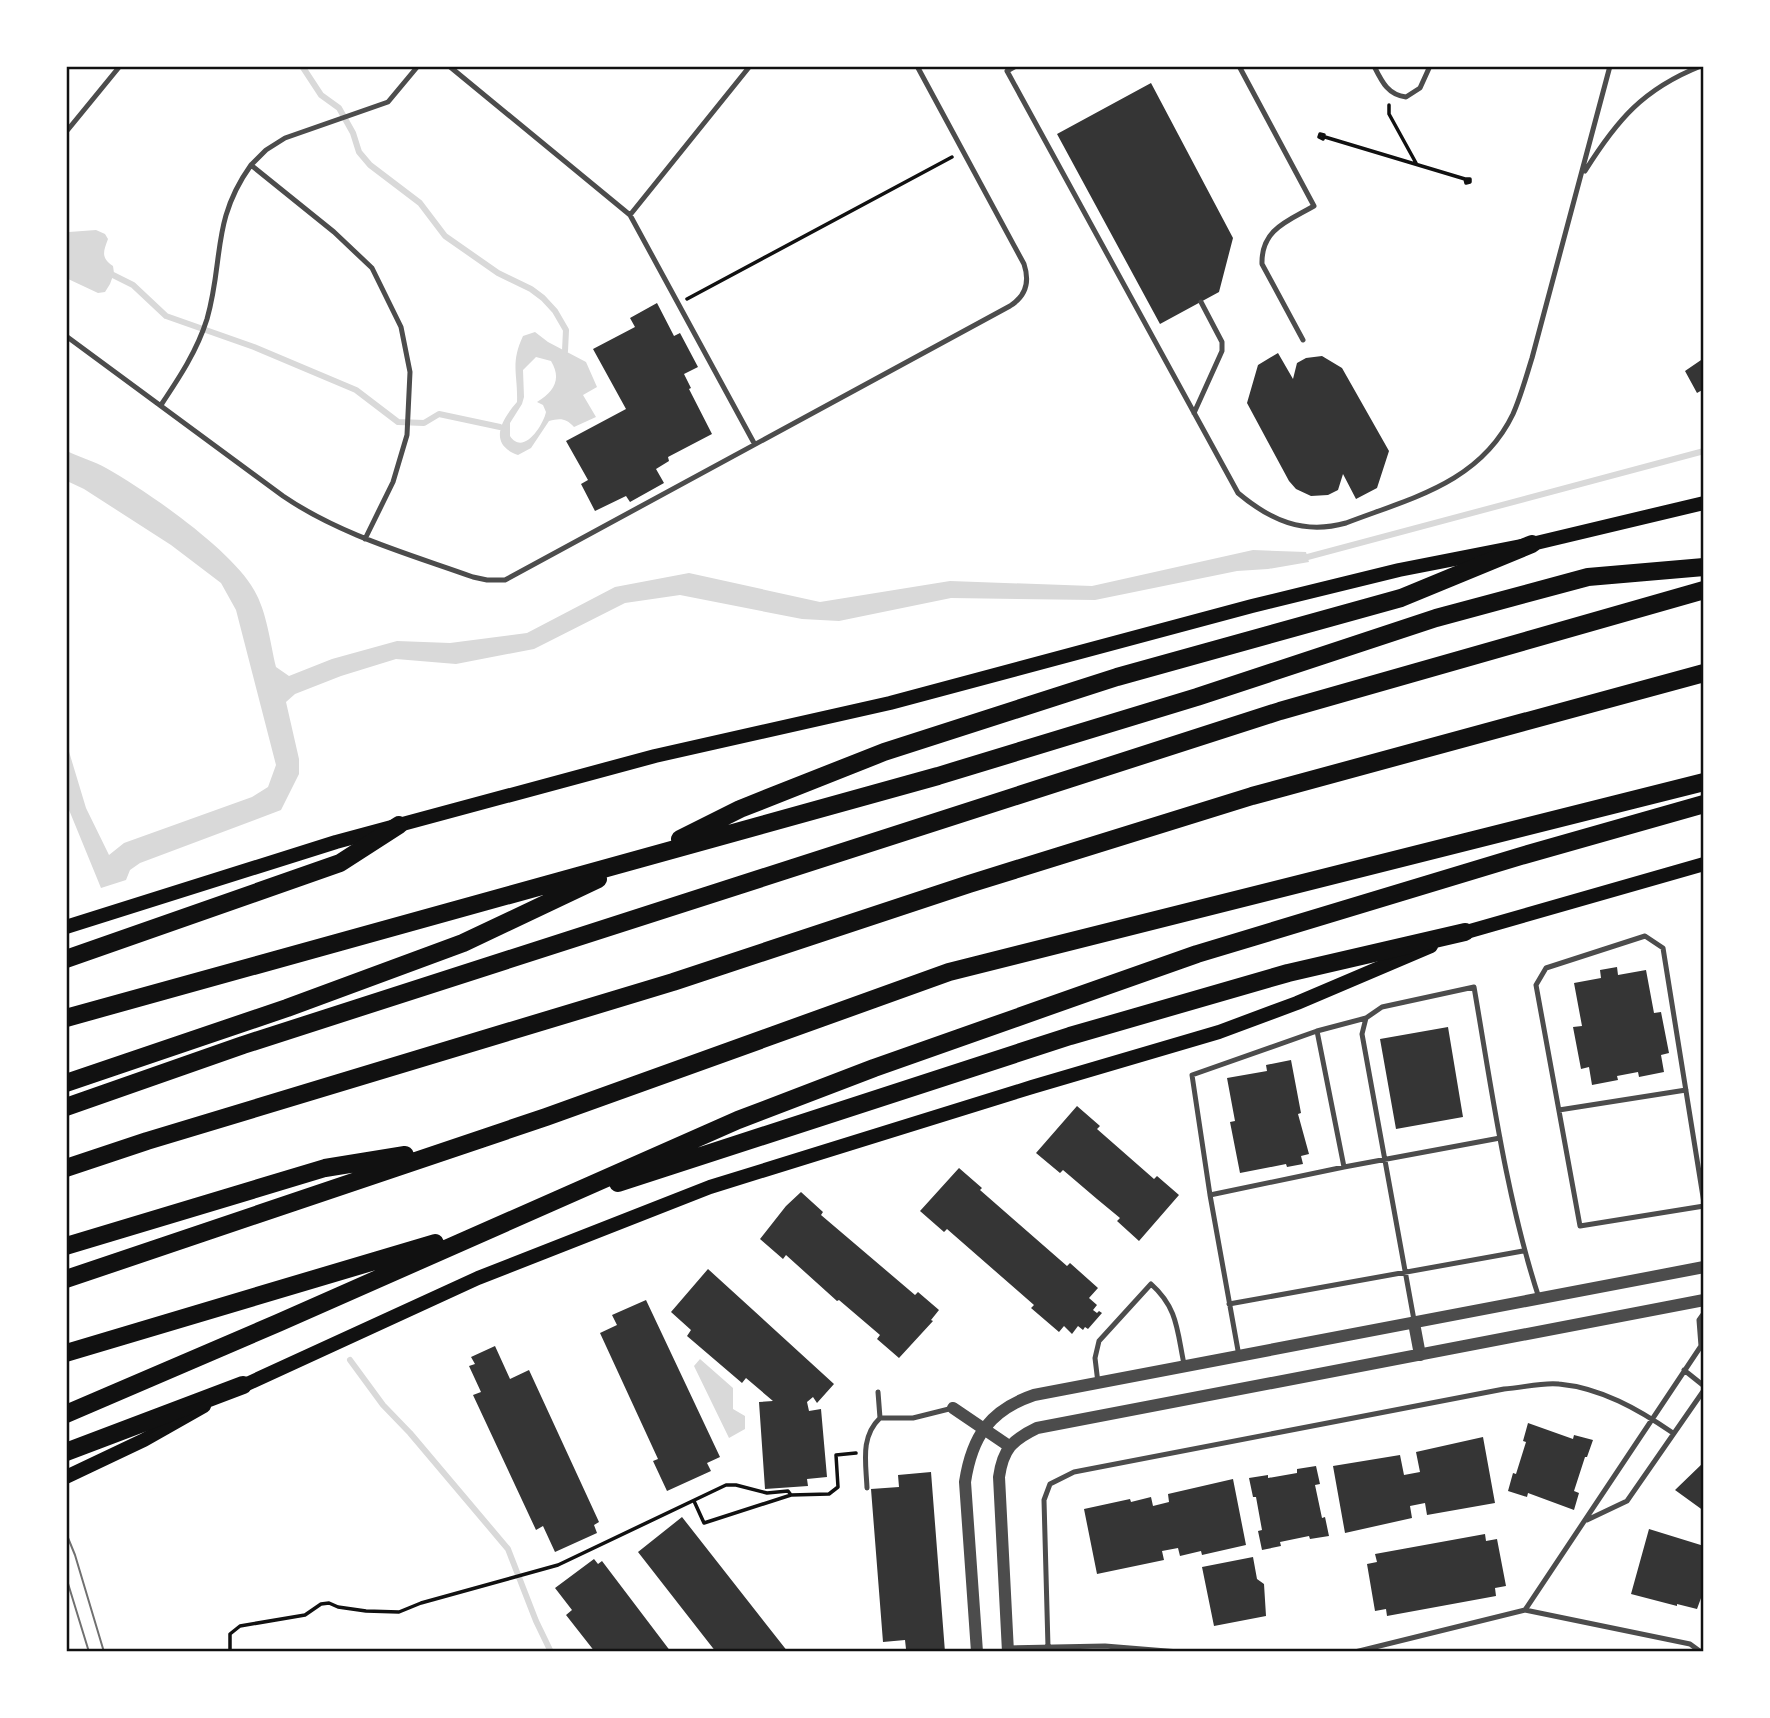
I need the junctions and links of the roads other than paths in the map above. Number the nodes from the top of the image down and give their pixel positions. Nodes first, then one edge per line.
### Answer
1 (120, 66) edge
2 (418, 66) edge
3 (449, 66) edge
4 (750, 66) edge
5 (917, 66) edge
6 (1016, 66) edge
7 (1239, 66) edge
8 (1374, 66) edge
9 (1430, 66) edge
10 (1610, 66) edge
11 (1701, 66) edge
12 (66, 132) edge
13 (251, 165) junction
14 (1581, 176) junction
15 (630, 215) junction
16 (1201, 302) dead end
17 (66, 337) edge
18 (1303, 340) dead end
19 (161, 405) junction
20 (1194, 413) junction
21 (754, 443) junction
22 (1703, 503) edge
23 (365, 538) junction
24 (1532, 544) junction
25 (1703, 567) edge
26 (1703, 590) edge
27 (1703, 673) edge
28 (1703, 782) edge
29 (1703, 804) edge
30 (399, 825) junction
31 (1703, 864) edge
32 (66, 927) edge
33 (1465, 932) junction
34 (66, 959) edge
35 (1366, 1017) junction
36 (66, 1018) edge
37 (1317, 1031) junction
38 (66, 1083) edge
39 (1686, 1090) junction
40 (66, 1107) edge
41 (1559, 1110) junction
42 (1500, 1138) junction
43 (457, 1147) junction
44 (1385, 1160) junction
45 (1344, 1167) junction
46 (66, 1168) edge
47 (1210, 1195) junction
48 (1703, 1205) edge
49 (69, 1245) edge
50 (1523, 1251) junction
51 (1703, 1267) edge
52 (1404, 1272) junction
53 (66, 1279) edge
54 (1539, 1298) junction
55 (1703, 1300) edge
56 (1229, 1304) junction
57 (1703, 1313) edge
58 (1414, 1323) junction
59 (66, 1353) edge
60 (1420, 1355) junction
61 (1239, 1356) junction
62 (1184, 1366) junction
63 (1684, 1370) junction
64 (1098, 1383) junction
65 (243, 1385) junction
66 (1703, 1388) edge
67 (878, 1392) dead end
68 (953, 1408) joint
69 (66, 1414) edge
70 (880, 1419) junction
71 (1652, 1419) junction
72 (984, 1429) junction
73 (1673, 1433) junction
74 (1009, 1446) junction
75 (66, 1452) edge
76 (66, 1477) edge
77 (867, 1488) dead end
78 (1584, 1521) junction
79 (1525, 1610) junction
80 (1048, 1647) junction
81 (1008, 1650) edge
82 (977, 1651) edge
83 (1179, 1651) edge
84 (1354, 1651) edge
85 (1701, 1651) edge

1 - 12 lane
2 - 13 lane
3 - 15 lane
4 - 15 lane
5 - 21 lane
6 - 20 lane
7 - 18 lane
8 - 9 lane
10 - 14 lane
11 - 14 lane
13 - 19 lane
13 - 23 lane
14 - 20 lane
15 - 21 lane
16 - 20 lane
17 - 19 lane
19 - 23 lane
21 - 23 lane
22 - 24 main road
24 - 30 main road
24 - 38 highway
25 - 36 highway
26 - 40 highway
27 - 46 highway
28 - 43 highway
29 - 69 highway
30 - 32 main road
30 - 34 highway
31 - 33 main road
33 - 59 highway
33 - 65 main road
35 - 37 lane
35 - 42 lane
35 - 44 lane
37 - 45 lane
37 - 47 lane
39 - 41 lane
39 - 41 lane
39 - 48 lane
41 - 48 lane
42 - 44 lane
42 - 50 lane
43 - 49 highway
43 - 53 highway
44 - 45 lane
44 - 52 lane
45 - 47 lane
47 - 56 lane
50 - 52 lane
50 - 54 lane
51 - 54 street
52 - 56 lane
52 - 58 lane
54 - 58 street
55 - 60 street
56 - 61 lane
57 - 63 lane
58 - 60 street
58 - 61 street
60 - 74 street
61 - 62 street
62 - 64 street
62 - 64 lane
63 - 66 lane
63 - 71 lane
64 - 72 street
65 - 75 highway
65 - 76 main road
66 - 73 lane
67 - 70 lane
68 - 70 lane
68 - 72 street
70 - 77 lane
71 - 73 lane
71 - 78 lane
71 - 80 lane
72 - 74 street
72 - 82 street
73 - 78 lane
74 - 81 street
78 - 79 lane
79 - 84 lane
79 - 85 lane
80 - 81 lane
80 - 83 lane

